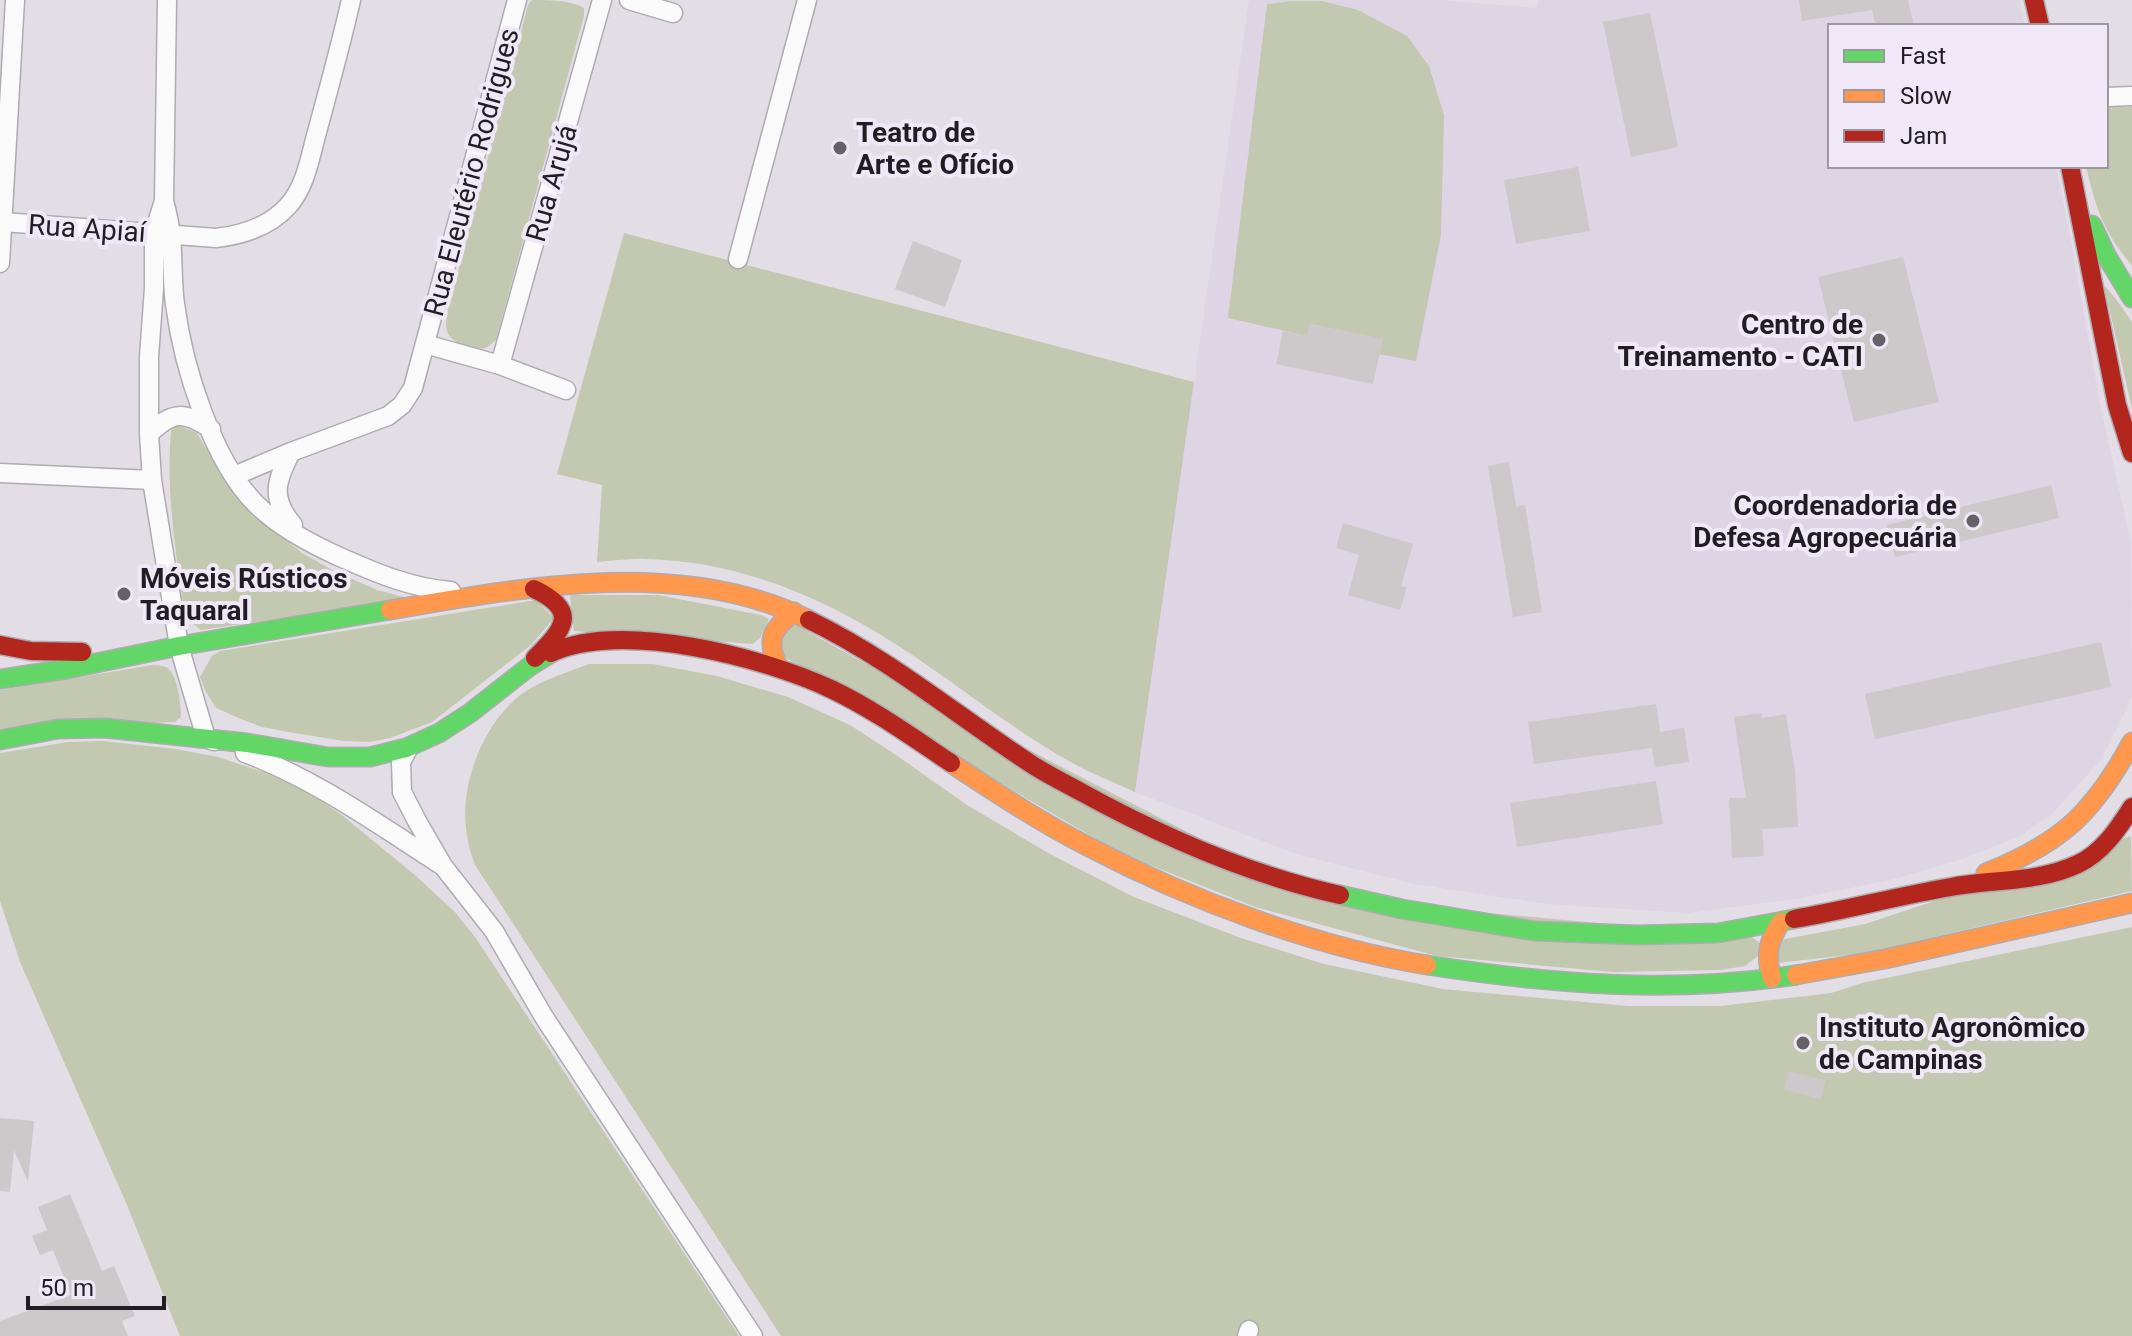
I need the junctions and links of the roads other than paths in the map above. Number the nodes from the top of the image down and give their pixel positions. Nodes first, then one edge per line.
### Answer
1 (15, 0) edge
2 (167, 0) edge
3 (351, 0) edge
4 (517, 0) edge
5 (602, 0) edge
6 (629, 0) edge
7 (807, 0) edge
8 (2034, 0) edge
9 (673, 13) dead end
10 (2040, 24) edge
11 (2132, 96) edge
12 (2108, 97) edge
13 (2071, 172) edge
14 (3, 222) junction
15 (163, 233) junction
16 (738, 259) dead end
17 (0, 263) edge
18 (2132, 298) edge
19 (425, 344) junction
20 (500, 365) junction
21 (566, 390) dead end
22 (211, 429) junction
23 (149, 434) junction
24 (291, 452) junction
25 (2132, 453) edge
26 (0, 473) edge
27 (234, 476) junction
28 (152, 480) junction
29 (318, 548) junction
30 (534, 589) junction
31 (498, 594) junction
32 (794, 612) junction
33 (0, 645) edge
34 (179, 646) junction
35 (148, 652) junction
36 (779, 668) junction
37 (520, 674) junction
38 (0, 679) edge
39 (206, 738) junction
40 (0, 740) edge
41 (2132, 742) edge
42 (409, 747) junction
43 (2132, 807) edge
44 (443, 866) junction
45 (1953, 886) junction
46 (2130, 904) edge
47 (1781, 922) junction
48 (1772, 978) junction
49 (753, 1336) edge

1 - 14 street
2 - 15 street
3 - 15 street, Rua Apiaí
4 - 19 street, Rua Eleutério Rodrigues
5 - 20 street, Rua Arujá
6 - 9 street
7 - 16 street
8 - 10 main road
11 - 12 street
13 - 18 main road
13 - 25 main road
14 - 15 street, Rua Apiaí
14 - 17 street
15 - 22 street
15 - 23 street
19 - 20 street
19 - 24 street, Rua Eleutério Rodrigues
20 - 21 street
22 - 23 street
22 - 27 street
23 - 28 street
24 - 27 street, Rua Eleutério Rodrigues
24 - 29 street
26 - 28 street
27 - 29 street
28 - 34 street
29 - 31 street
30 - 31 main road
30 - 32 main road
30 - 37 main road
31 - 34 main road
32 - 36 main road
32 - 47 main road
33 - 35 main road
34 - 35 main road
34 - 39 street
35 - 38 main road
36 - 37 main road
36 - 48 main road
37 - 42 main road
39 - 40 main road
39 - 42 main road
39 - 44 street
41 - 45 main road
42 - 44 street
43 - 45 main road
44 - 49 street
45 - 47 main road
46 - 48 main road
47 - 48 main road

